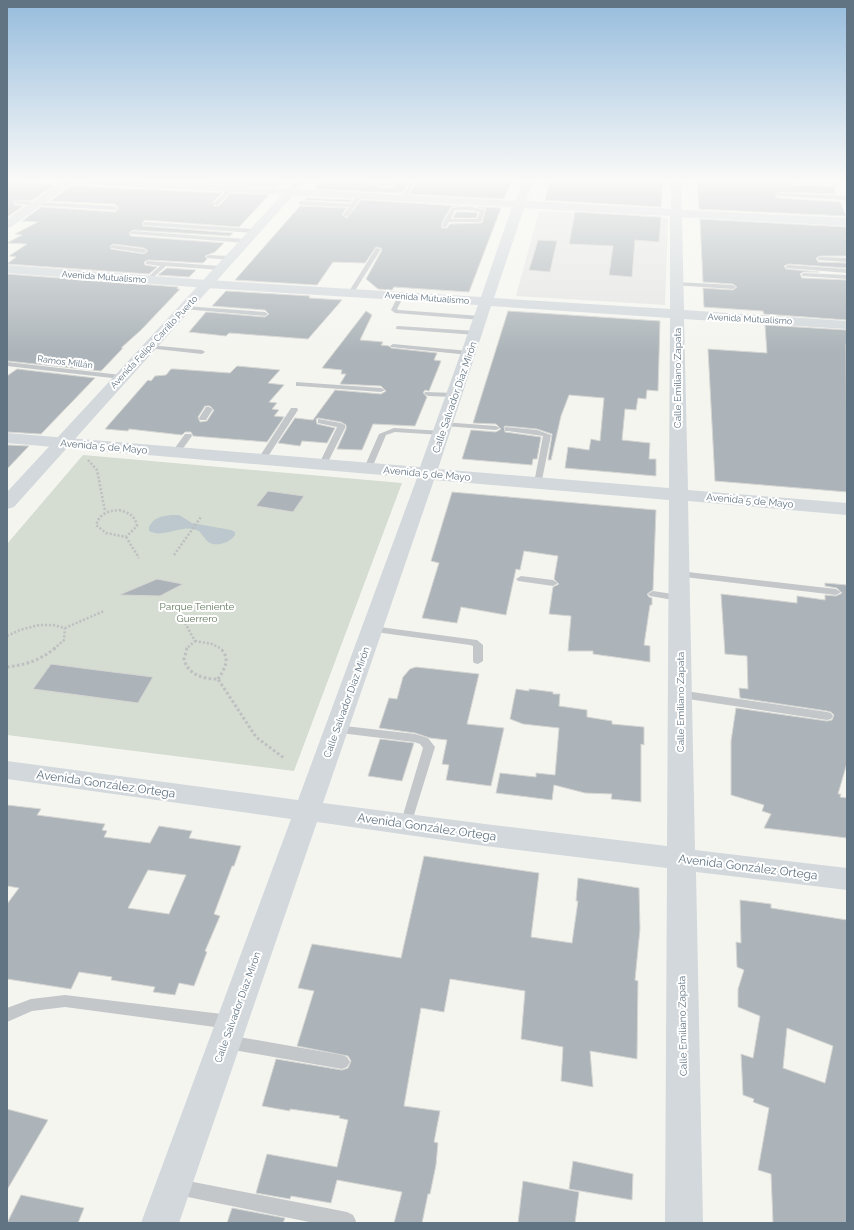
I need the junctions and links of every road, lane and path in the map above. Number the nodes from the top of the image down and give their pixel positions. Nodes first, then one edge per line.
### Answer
1 (248, 238) edge
2 (508, 238) edge
3 (675, 238) edge
4 (113, 247) dead end
5 (378, 249) dead end
6 (144, 251) dead end
7 (209, 257) dead end
8 (820, 258) dead end
9 (847, 260) edge
10 (226, 263) junction
11 (148, 264) dead end
12 (164, 265) junction
13 (788, 267) dead end
14 (7, 269) edge
15 (847, 271) edge
16 (804, 275) dead end
17 (847, 278) edge
18 (148, 280) junction
19 (207, 284) junction
20 (676, 284) junction
21 (733, 287) dead end
22 (351, 293) junction
23 (186, 308) junction
24 (265, 314) dead end
25 (677, 315) junction
26 (847, 326) edge
27 (478, 327) junction
28 (398, 328) dead end
29 (393, 346) dead end
30 (149, 347) junction
31 (202, 352) dead end
32 (7, 364) edge
33 (120, 377) junction
34 (299, 384) dead end
35 (381, 390) dead end
36 (428, 394) dead end
37 (455, 395) junction
38 (209, 409) dead end
39 (294, 410) dead end
40 (203, 418) dead end
41 (322, 421) dead end
42 (496, 428) dead end
43 (443, 429) junction
44 (508, 429) dead end
45 (188, 436) dead end
46 (7, 438) edge
47 (62, 442) junction
48 (176, 452) junction
49 (262, 459) junction
50 (323, 464) junction
51 (368, 468) junction
52 (428, 473) junction
53 (538, 483) junction
54 (678, 494) junction
55 (7, 503) edge
56 (847, 509) edge
57 (106, 512) junction
58 (201, 517) dead end
59 (126, 537) junction
60 (174, 555) dead end
61 (139, 558) dead end
62 (679, 574) junction
63 (521, 579) dead end
64 (553, 583) dead end
65 (836, 592) dead end
66 (653, 594) dead end
67 (679, 598) junction
68 (104, 611) dead end
69 (181, 616) dead end
70 (64, 628) junction
71 (372, 629) junction
72 (7, 636) edge
73 (195, 641) junction
74 (478, 661) dead end
75 (7, 667) edge
76 (218, 679) junction
77 (679, 694) junction
78 (827, 716) dead end
79 (336, 729) junction
80 (284, 758) dead end
81 (7, 770) edge
82 (307, 811) junction
83 (406, 825) junction
84 (681, 858) junction
85 (847, 879) edge
86 (7, 1015) edge
87 (228, 1032) junction
88 (342, 1062) dead end
89 (173, 1186) junction
90 (347, 1220) dead end
91 (160, 1223) edge
92 (684, 1223) edge

1 - 10 street, Avenida Felipe Carrillo Puerto
2 - 27 street, Calle Salvador Díaz Mirón
3 - 20 street, Calle Emiliano Zapata
4 - 6 lane
5 - 22 lane
7 - 10 lane
8 - 9 lane
10 - 12 lane
10 - 19 street, Avenida Felipe Carrillo Puerto
11 - 12 lane
12 - 18 lane
13 - 15 lane
14 - 18 street, Avenida Mutualismo
16 - 17 lane
18 - 19 street, Avenida Mutualismo
19 - 22 street, Avenida Mutualismo
19 - 23 street, Avenida Felipe Carrillo Puerto
20 - 21 lane
20 - 25 street, Calle Emiliano Zapata
22 - 27 street, Avenida Mutualismo
23 - 24 lane
23 - 30 street, Avenida Felipe Carrillo Puerto
25 - 26 street, Avenida Mutualismo
25 - 27 street, Avenida Mutualismo
25 - 54 street, Calle Emiliano Zapata
27 - 28 lane
27 - 29 lane
27 - 37 street, Calle Salvador Díaz Mirón
30 - 31 lane
30 - 33 street, Avenida Felipe Carrillo Puerto
32 - 33 lane, Ramos Millán
33 - 47 street, Avenida Felipe Carrillo Puerto
34 - 35 lane
36 - 37 lane
37 - 43 street, Calle Salvador Díaz Mirón
38 - 40 lane
39 - 49 lane
41 - 50 lane
42 - 43 lane
43 - 51 lane
43 - 52 street, Calle Salvador Díaz Mirón
44 - 53 lane
45 - 48 lane
46 - 47 street, Avenida 5 de Mayo
47 - 48 street, Avenida 5 de Mayo
47 - 55 street, Avenida Felipe Carrillo Puerto
47 - 57 path
48 - 49 street, Avenida 5 de Mayo
49 - 50 street, Avenida 5 de Mayo
50 - 51 street, Avenida 5 de Mayo
51 - 52 street, Avenida 5 de Mayo
52 - 53 street, Avenida 5 de Mayo
52 - 71 street, Calle Salvador Díaz Mirón
53 - 54 street, Avenida 5 de Mayo
54 - 56 street, Avenida 5 de Mayo
54 - 62 street, Calle Emiliano Zapata
57 - 59 path
57 - 59 path
58 - 60 path
59 - 61 path
62 - 65 lane
62 - 67 street, Calle Emiliano Zapata
63 - 64 lane
66 - 67 lane
67 - 77 street, Calle Emiliano Zapata
68 - 70 path
69 - 73 path
70 - 72 path
70 - 75 path
71 - 74 lane
71 - 79 street, Calle Salvador Díaz Mirón
73 - 76 path
73 - 76 path
76 - 80 path
77 - 78 lane
77 - 84 street, Calle Emiliano Zapata
79 - 82 street, Calle Salvador Díaz Mirón
79 - 83 lane
81 - 82 street, Avenida González Ortega
82 - 83 street, Avenida González Ortega
82 - 87 street, Calle Salvador Díaz Mirón
83 - 84 street, Avenida González Ortega
84 - 85 street, Avenida González Ortega
84 - 92 street, Calle Emiliano Zapata
86 - 87 lane
87 - 88 lane
87 - 89 street, Calle Salvador Díaz Mirón
89 - 90 lane
89 - 91 street, Calle Salvador Díaz Mirón

